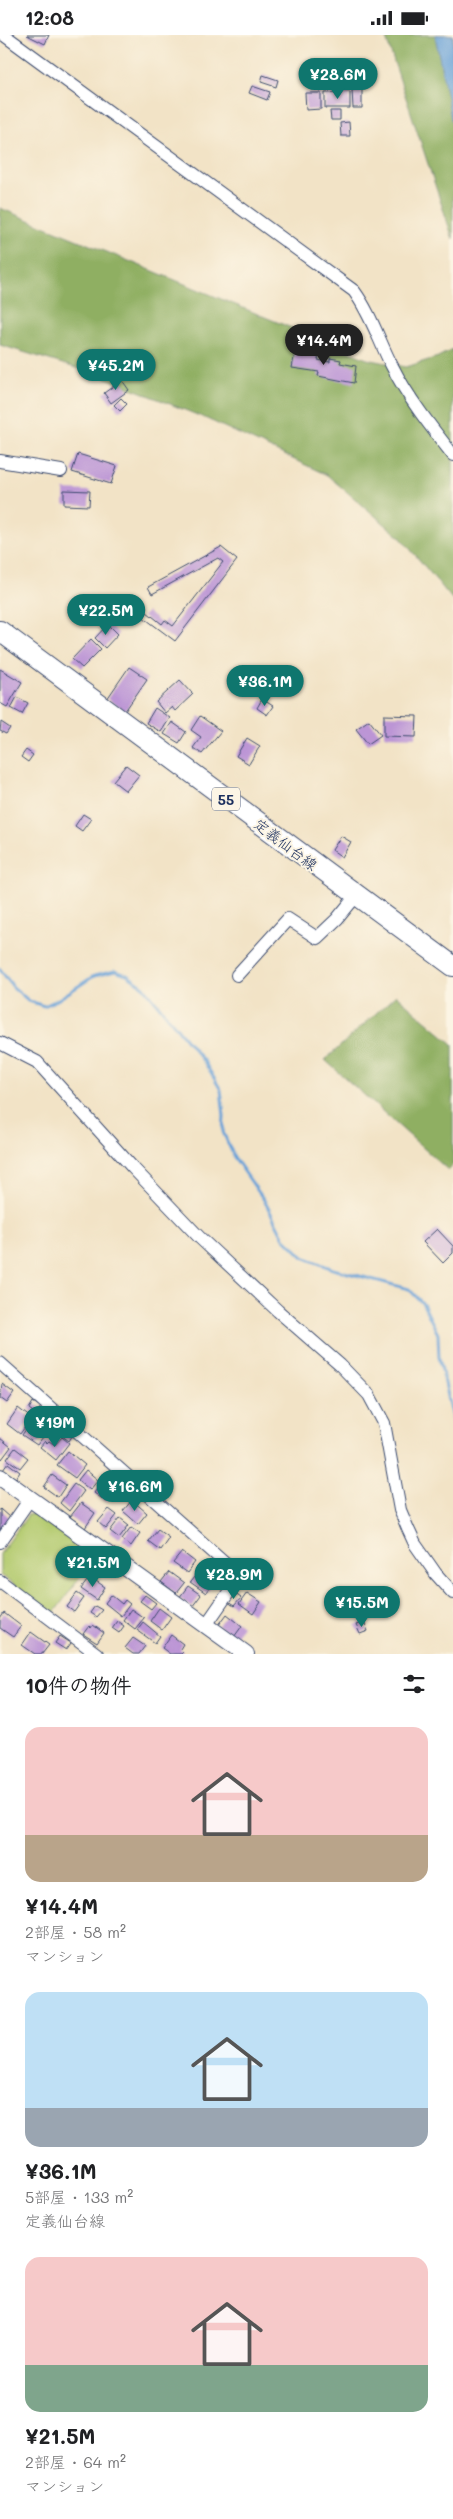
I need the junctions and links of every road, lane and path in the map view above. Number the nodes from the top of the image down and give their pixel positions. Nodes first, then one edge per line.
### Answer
1 (4, 35) edge
2 (453, 455) edge
3 (0, 461) edge
4 (61, 471) dead end
5 (0, 631) edge
6 (356, 896) junction
7 (453, 966) edge
8 (238, 975) dead end
9 (0, 1043) edge
10 (0, 1363) edge
11 (0, 1477) edge
12 (30, 1499) junction
13 (0, 1542) edge
14 (0, 1581) edge
15 (453, 1593) edge
16 (206, 1625) junction
17 (97, 1654) edge
18 (246, 1654) edge

1 - 2 street
3 - 4 street
5 - 6 main road, 定義仙台線 / 55
6 - 7 main road, 定義仙台線 / 55
6 - 8 street
9 - 15 street
10 - 16 street
11 - 12 street
12 - 13 street
12 - 16 street
14 - 17 street
16 - 18 street

